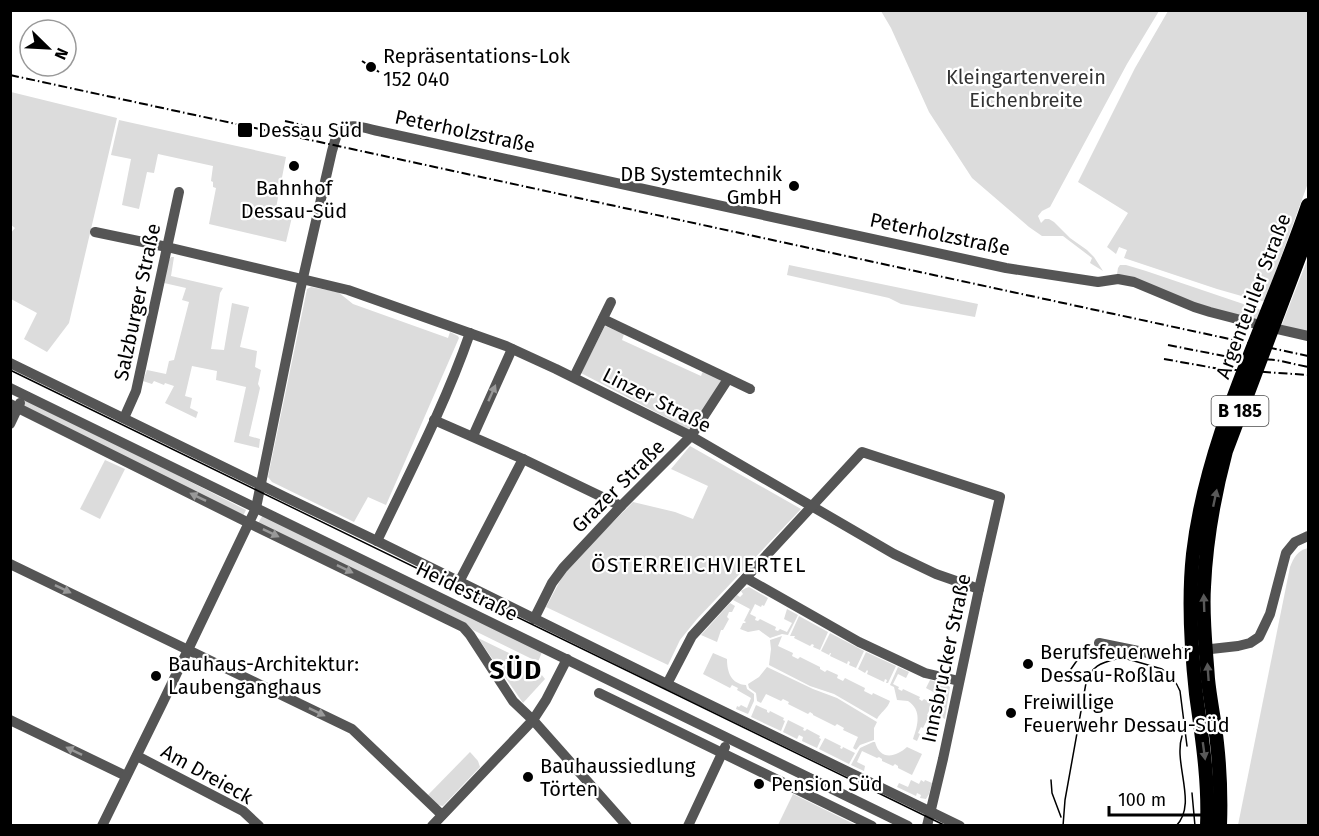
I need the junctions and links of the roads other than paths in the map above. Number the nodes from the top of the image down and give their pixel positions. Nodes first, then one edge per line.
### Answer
1 (179, 192) dead end
2 (1308, 205) edge
3 (95, 232) dead end
4 (1308, 234) edge
5 (167, 247) junction
6 (1290, 270) junction
7 (303, 278) junction
8 (611, 302) dead end
9 (603, 319) junction
10 (470, 333) junction
11 (1308, 336) edge
12 (512, 349) junction
13 (10, 363) edge
14 (574, 377) junction
15 (728, 379) junction
16 (10, 388) edge
17 (750, 389) dead end
18 (24, 395) junction
19 (14, 406) edge
20 (124, 418) junction
21 (434, 420) junction
22 (10, 424) edge
23 (473, 436) junction
24 (691, 436) junction
25 (523, 459) junction
26 (260, 484) junction
27 (621, 506) junction
28 (812, 507) junction
29 (256, 508) junction
30 (250, 523) junction
31 (1308, 536) edge
32 (377, 541) junction
33 (10, 564) edge
34 (746, 578) junction
35 (459, 582) junction
36 (979, 589) junction
37 (534, 619) junction
38 (1099, 643) dead end
39 (188, 650) junction
40 (1199, 650) junction
41 (567, 659) junction
42 (959, 681) junction
43 (667, 684) junction
44 (599, 693) dead end
45 (10, 720) edge
46 (533, 720) junction
47 (729, 739) junction
48 (723, 753) junction
49 (137, 756) junction
50 (126, 776) junction
51 (931, 812) junction
52 (442, 815) junction
53 (102, 825) edge
54 (259, 825) edge
55 (432, 825) edge
56 (627, 825) edge
57 (688, 825) edge
58 (872, 825) edge
59 (909, 825) edge
60 (927, 825) edge
61 (960, 825) edge
62 (1207, 825) edge
63 (1220, 825) edge

1 - 5 street, Salzburger Straße
2 - 6 main road, Argenteuiler Straße / B 185
3 - 5 street, Linzer Straße
4 - 6 main road, Argenteuiler Straße / B 185
5 - 7 street, Linzer Straße
5 - 20 street, Salzburger Straße
6 - 40 main road, Argenteuiler Straße / B 185
7 - 10 street, Linzer Straße
7 - 11 street, Peterholzstraße
7 - 26 street, Peterholzstraße
8 - 9 street
9 - 14 street
9 - 15 street
10 - 12 street, Linzer Straße
10 - 21 street
12 - 14 street, Linzer Straße
23 -> 12 street
13 - 20 street, Heidestraße
14 - 24 street, Linzer Straße
15 - 17 street
15 - 24 street, Grazer Straße
16 - 18 street, Heidestraße
18 - 19 street
18 - 29 street, Heidestraße
19 - 22 street
30 -> 19 street, Heidestraße
20 - 26 street, Heidestraße
21 - 23 street
21 - 32 street
23 - 25 street
24 - 27 street, Grazer Straße
24 - 28 street, Linzer Straße
25 - 27 street
25 - 35 street, Heidestraße
26 - 29 street, Peterholzstraße
26 - 32 street, Heidestraße
27 - 37 street, Grazer Straße
28 - 34 street
28 - 36 street, Linzer Straße
28 - 36 street, Innsbrucker Straße
29 - 30 street, Peterholzstraße
29 - 41 street, Heidestraße
30 - 39 street, Peterholzstraße
30 -> 46 street, Heidestraße
31 - 40 street
32 - 35 street, Heidestraße
33 -> 39 street
34 - 42 street
34 - 43 street
35 - 37 street, Heidestraße
36 - 42 street, Innsbrucker Straße
37 - 43 street, Heidestraße
38 - 40 street
39 - 49 street, Peterholzstraße
39 -> 52 street
40 -> 62 main road, Argenteuiler Straße / B 185
63 -> 40 main road, Argenteuiler Straße / B 185
41 - 46 street
41 - 47 street, Heidestraße
42 - 51 street, Innsbrucker Straße
43 - 51 street, Heidestraße
44 - 48 street
50 -> 45 street
46 - 52 street
46 - 56 street
47 - 48 street
47 - 59 street, Heidestraße
48 - 57 street
48 - 58 street
49 - 50 street, Peterholzstraße
49 - 54 street, Am Dreieck
50 - 53 street, Peterholzstraße
51 - 60 street, Innsbrucker Straße
51 - 61 street, Heidestraße
52 - 55 street

